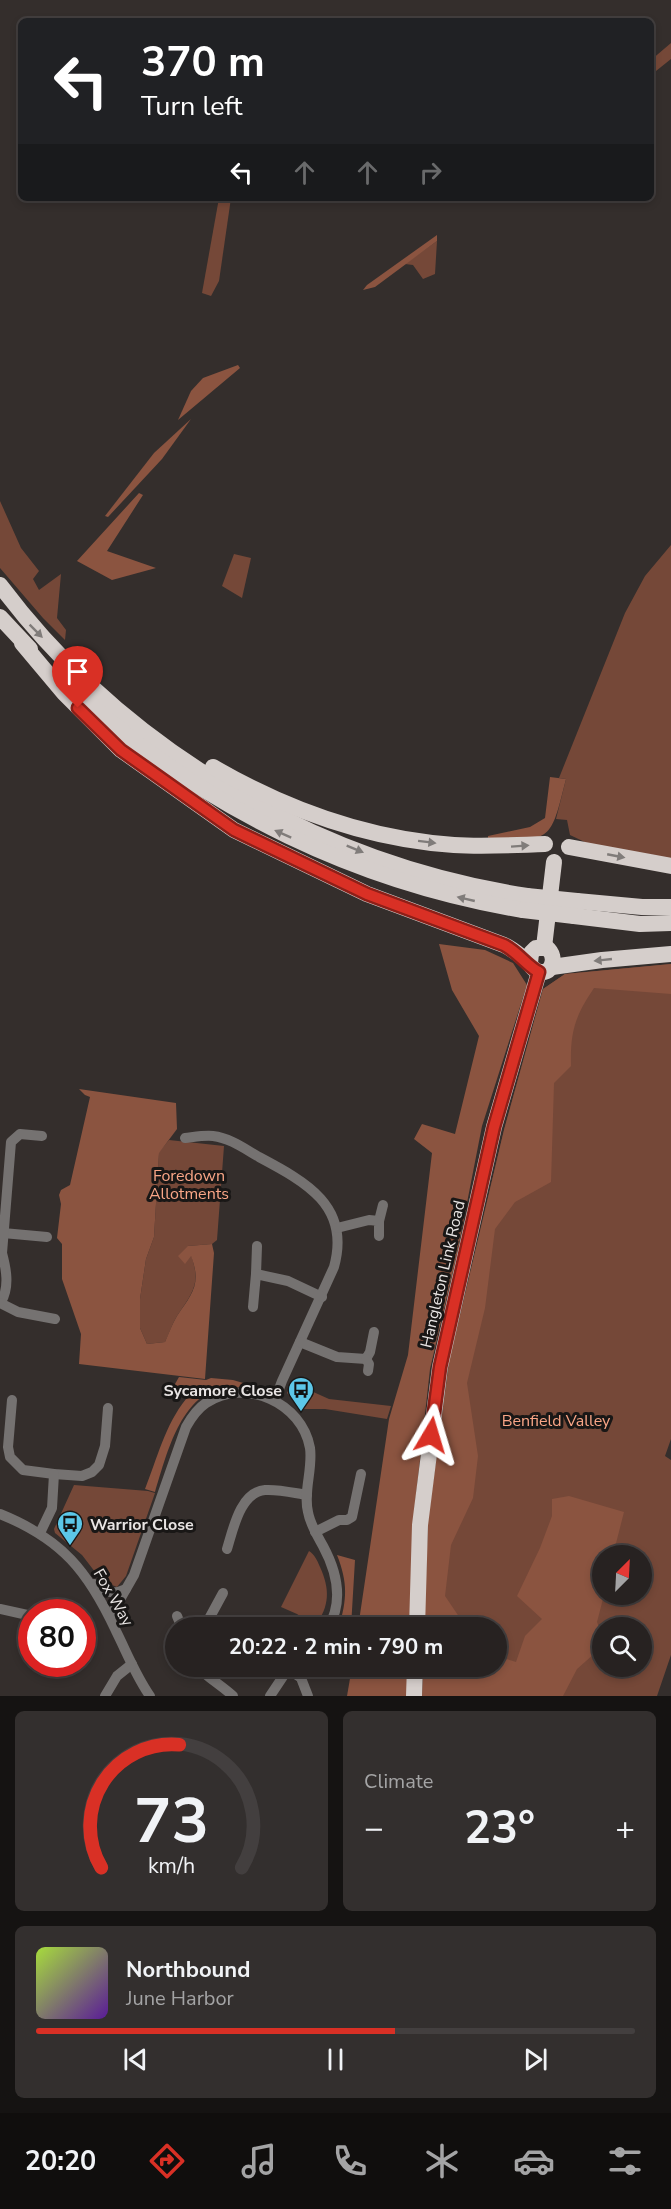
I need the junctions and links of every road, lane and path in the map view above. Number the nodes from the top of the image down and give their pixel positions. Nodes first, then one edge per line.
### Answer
1 (0, 585) edge
2 (0, 617) edge
3 (22, 643) junction
4 (108, 701) junction
5 (545, 844) junction
6 (568, 848) junction
7 (554, 862) junction
8 (671, 866) edge
9 (525, 903) junction
10 (671, 907) edge
11 (575, 909) junction
12 (671, 923) edge
13 (671, 954) edge
14 (540, 967) junction
15 (42, 1136) dead end
16 (185, 1138) dead end
17 (383, 1205) dead end
18 (379, 1221) junction
19 (337, 1228) junction
20 (3, 1233) junction
21 (379, 1236) dead end
22 (47, 1237) dead end
23 (257, 1246) dead end
24 (256, 1274) junction
25 (322, 1297) junction
26 (1, 1302) edge
27 (253, 1307) dead end
28 (55, 1320) dead end
29 (374, 1332) dead end
30 (300, 1342) junction
31 (366, 1359) junction
32 (368, 1371) dead end
33 (12, 1400) dead end
34 (275, 1400) junction
35 (108, 1408) dead end
36 (54, 1474) junction
37 (361, 1474) dead end
38 (307, 1495) junction
39 (0, 1514) edge
40 (315, 1532) junction
41 (40, 1533) junction
42 (227, 1550) dead end
43 (89, 1580) junction
44 (126, 1589) junction
45 (223, 1593) dead end
46 (0, 1609) edge
47 (18, 1613) edge
48 (110, 1617) junction
49 (210, 1617) edge
50 (333, 1617) edge
51 (417, 1617) edge
52 (132, 1664) junction
53 (207, 1677) edge
54 (283, 1677) edge
55 (300, 1677) edge
56 (415, 1677) edge
57 (105, 1696) edge
58 (150, 1696) edge
59 (232, 1696) edge
60 (270, 1696) edge
61 (308, 1696) edge
62 (414, 1696) edge

1 -> 4 highway
2 - 3 highway
9 -> 3 highway
3 - 14 highway
4 -> 5 highway
4 -> 9 highway
5 - 6 highway
5 - 7 highway
6 - 7 highway
6 -> 8 highway
7 - 14 highway
9 - 11 highway, bridge
10 - 11 highway
11 - 12 highway
13 -> 14 highway
14 - 51 highway, Hangleton Link Road
15 - 20 street
16 - 19 street
17 - 18 street
18 - 19 street
18 - 21 street
19 - 25 street
20 - 22 street
20 - 26 street
23 - 24 street
24 - 25 street
24 - 27 street
25 - 30 street
26 - 28 street
29 - 31 street
30 - 31 street
30 - 34 street
31 - 32 street
33 - 36 street
34 - 38 street
34 - 44 street
35 - 36 street
36 - 41 street
37 - 40 street
38 - 40 street
38 - 42 street
39 - 41 street, Fox Way
40 - 50 street
41 - 43 street, Fox Way
43 - 44 street
43 - 48 street, Fox Way
44 - 48 street
45 - 49 street
46 - 47 street
48 - 52 street, Fox Way
52 - 57 street
52 - 58 street, Fox Way
53 - 59 street
54 - 60 street
55 - 61 street
56 - 62 highway

